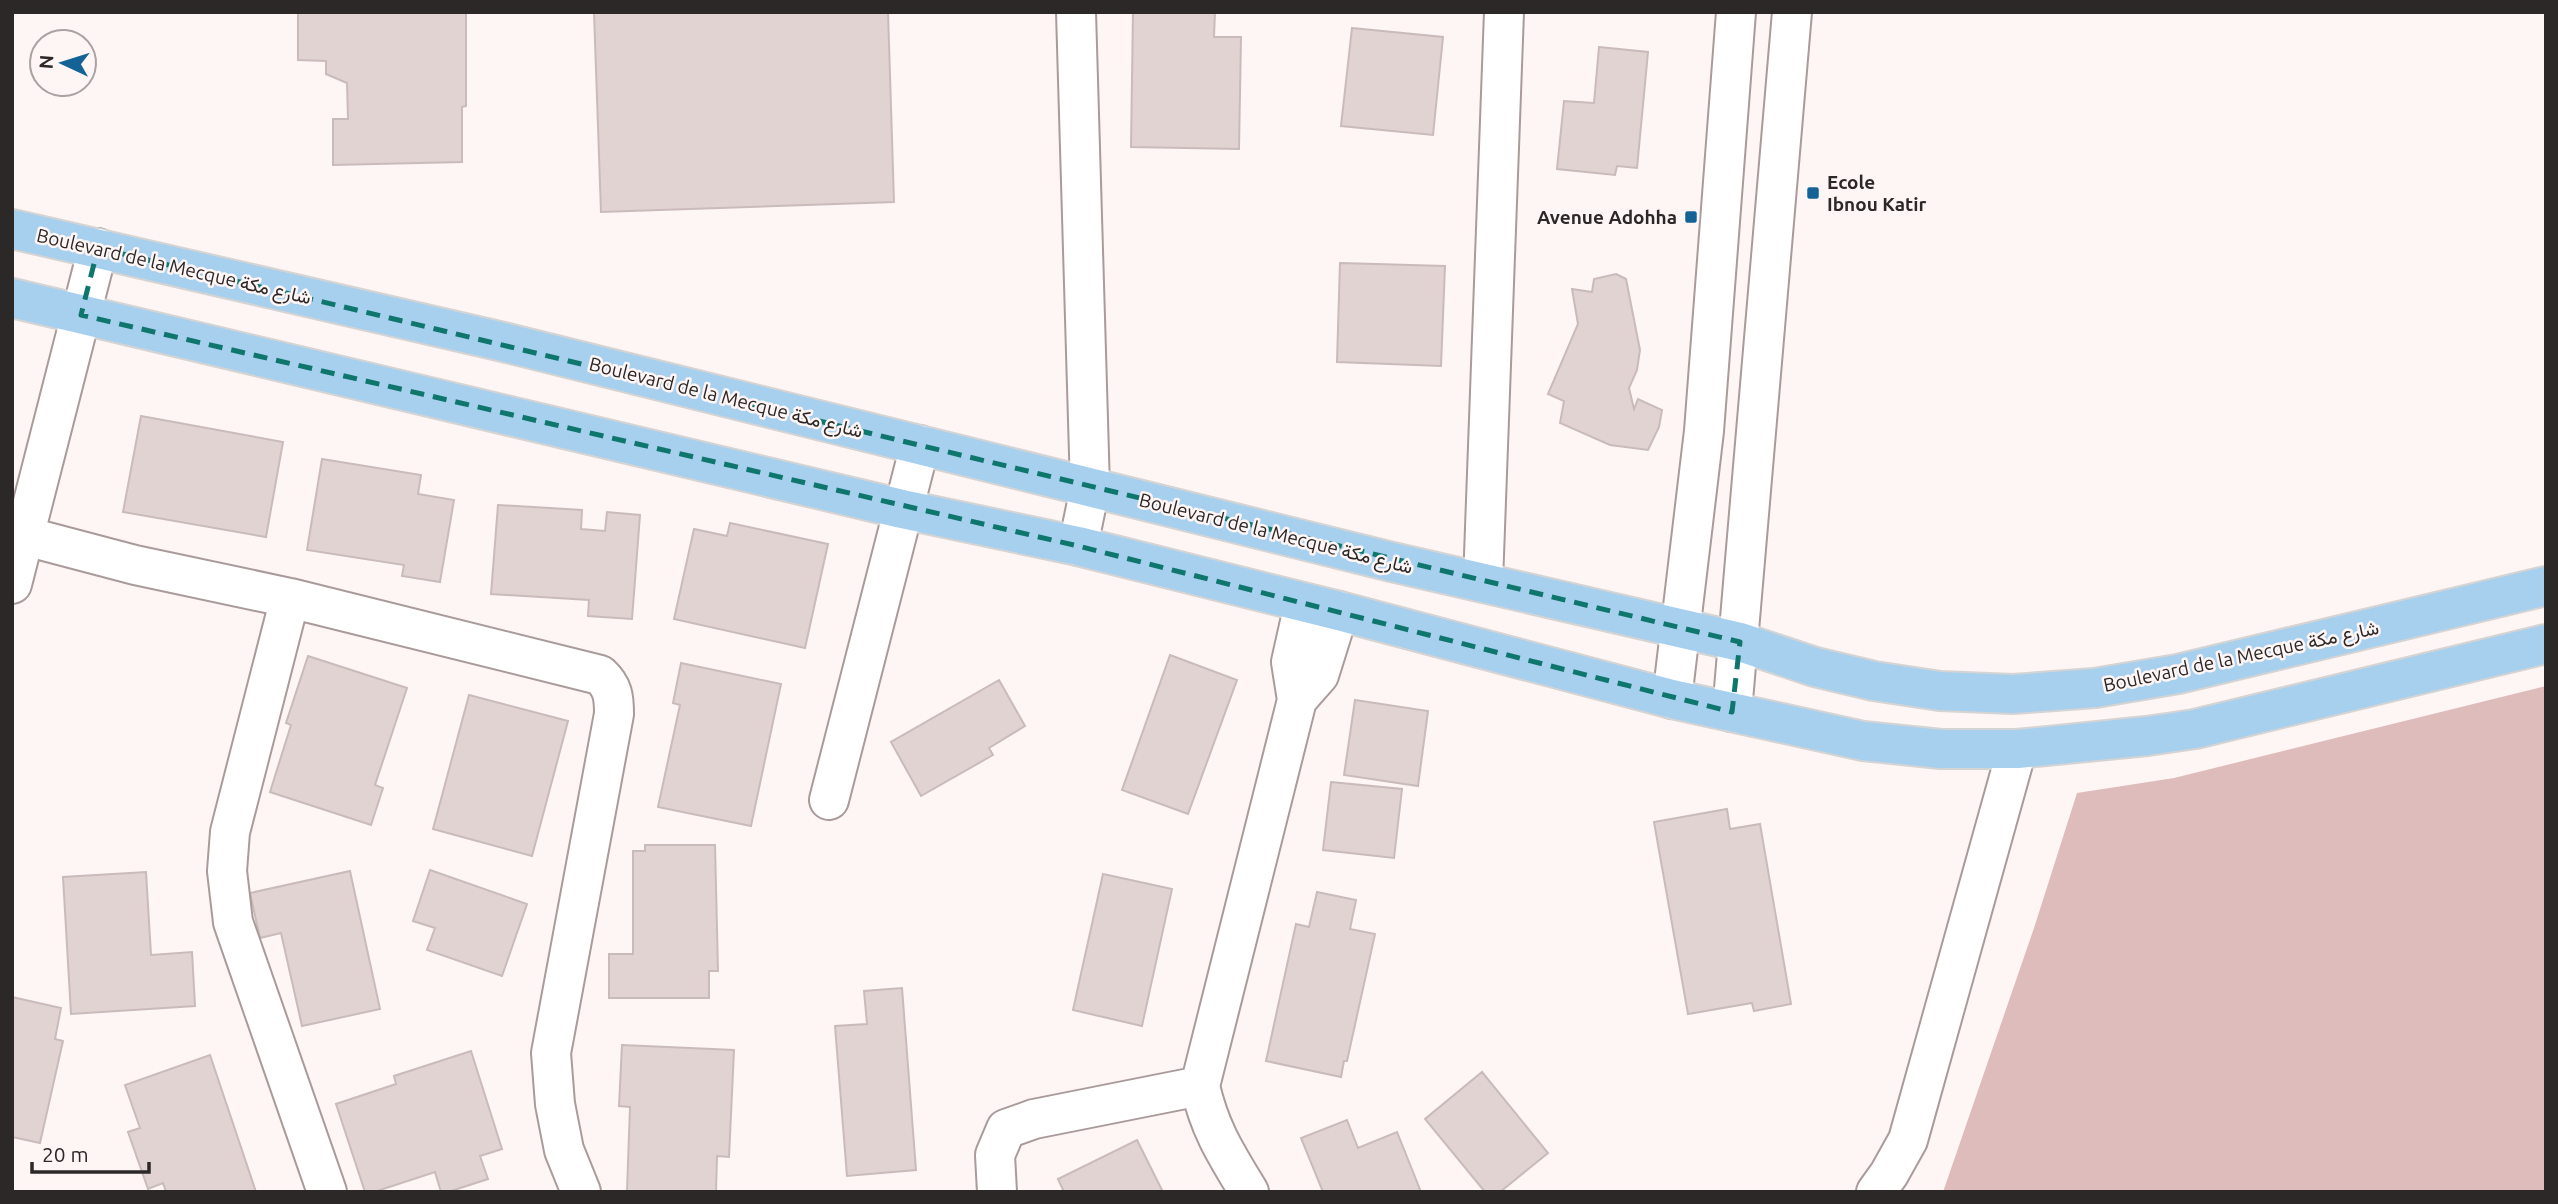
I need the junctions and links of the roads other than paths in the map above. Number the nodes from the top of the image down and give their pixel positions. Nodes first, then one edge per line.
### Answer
1 (1076, 12) edge
2 (1504, 12) edge
3 (1736, 12) edge
4 (1792, 12) edge
5 (12, 229) edge
6 (98, 248) junction
7 (12, 298) edge
8 (80, 314) junction
9 (920, 445) junction
10 (1090, 488) junction
11 (902, 509) junction
12 (25, 536) junction
13 (1078, 546) junction
14 (1483, 582) junction
15 (12, 584) edge
16 (2546, 586) edge
17 (290, 597) junction
18 (1321, 607) junction
19 (1681, 628) junction
20 (1740, 642) junction
21 (2546, 644) edge
22 (1672, 699) junction
23 (1732, 712) junction
24 (2017, 749) junction
25 (829, 800) dead end
26 (1200, 1086) junction
27 (327, 1192) edge
28 (581, 1192) edge
29 (997, 1192) edge
30 (1249, 1192) edge
31 (1876, 1192) edge

1 - 10 street
2 - 14 street
3 - 19 street
4 - 20 street
5 - 6 main road, Boulevard de la Mecque شارع مكة
6 - 8 street
6 - 9 main road, Boulevard de la Mecque شارع مكة
7 - 8 main road
8 - 11 main road
8 - 12 street
9 - 10 main road, Boulevard de la Mecque شارع مكة
9 - 11 street
10 - 13 street
10 - 14 main road, Boulevard de la Mecque شارع مكة
11 - 13 main road
11 - 25 street
12 - 15 street
12 - 17 street
13 - 18 main road
14 - 19 main road, Boulevard de la Mecque شارع مكة
16 - 20 main road, Boulevard de la Mecque شارع مكة
17 - 27 street
17 - 28 street
18 - 22 main road
18 - 26 street
19 - 20 main road, Boulevard de la Mecque شارع مكة
19 - 22 street
20 - 23 street
21 - 24 main road
22 - 23 main road
23 - 24 main road
24 - 31 street
26 - 29 street
26 - 30 street

